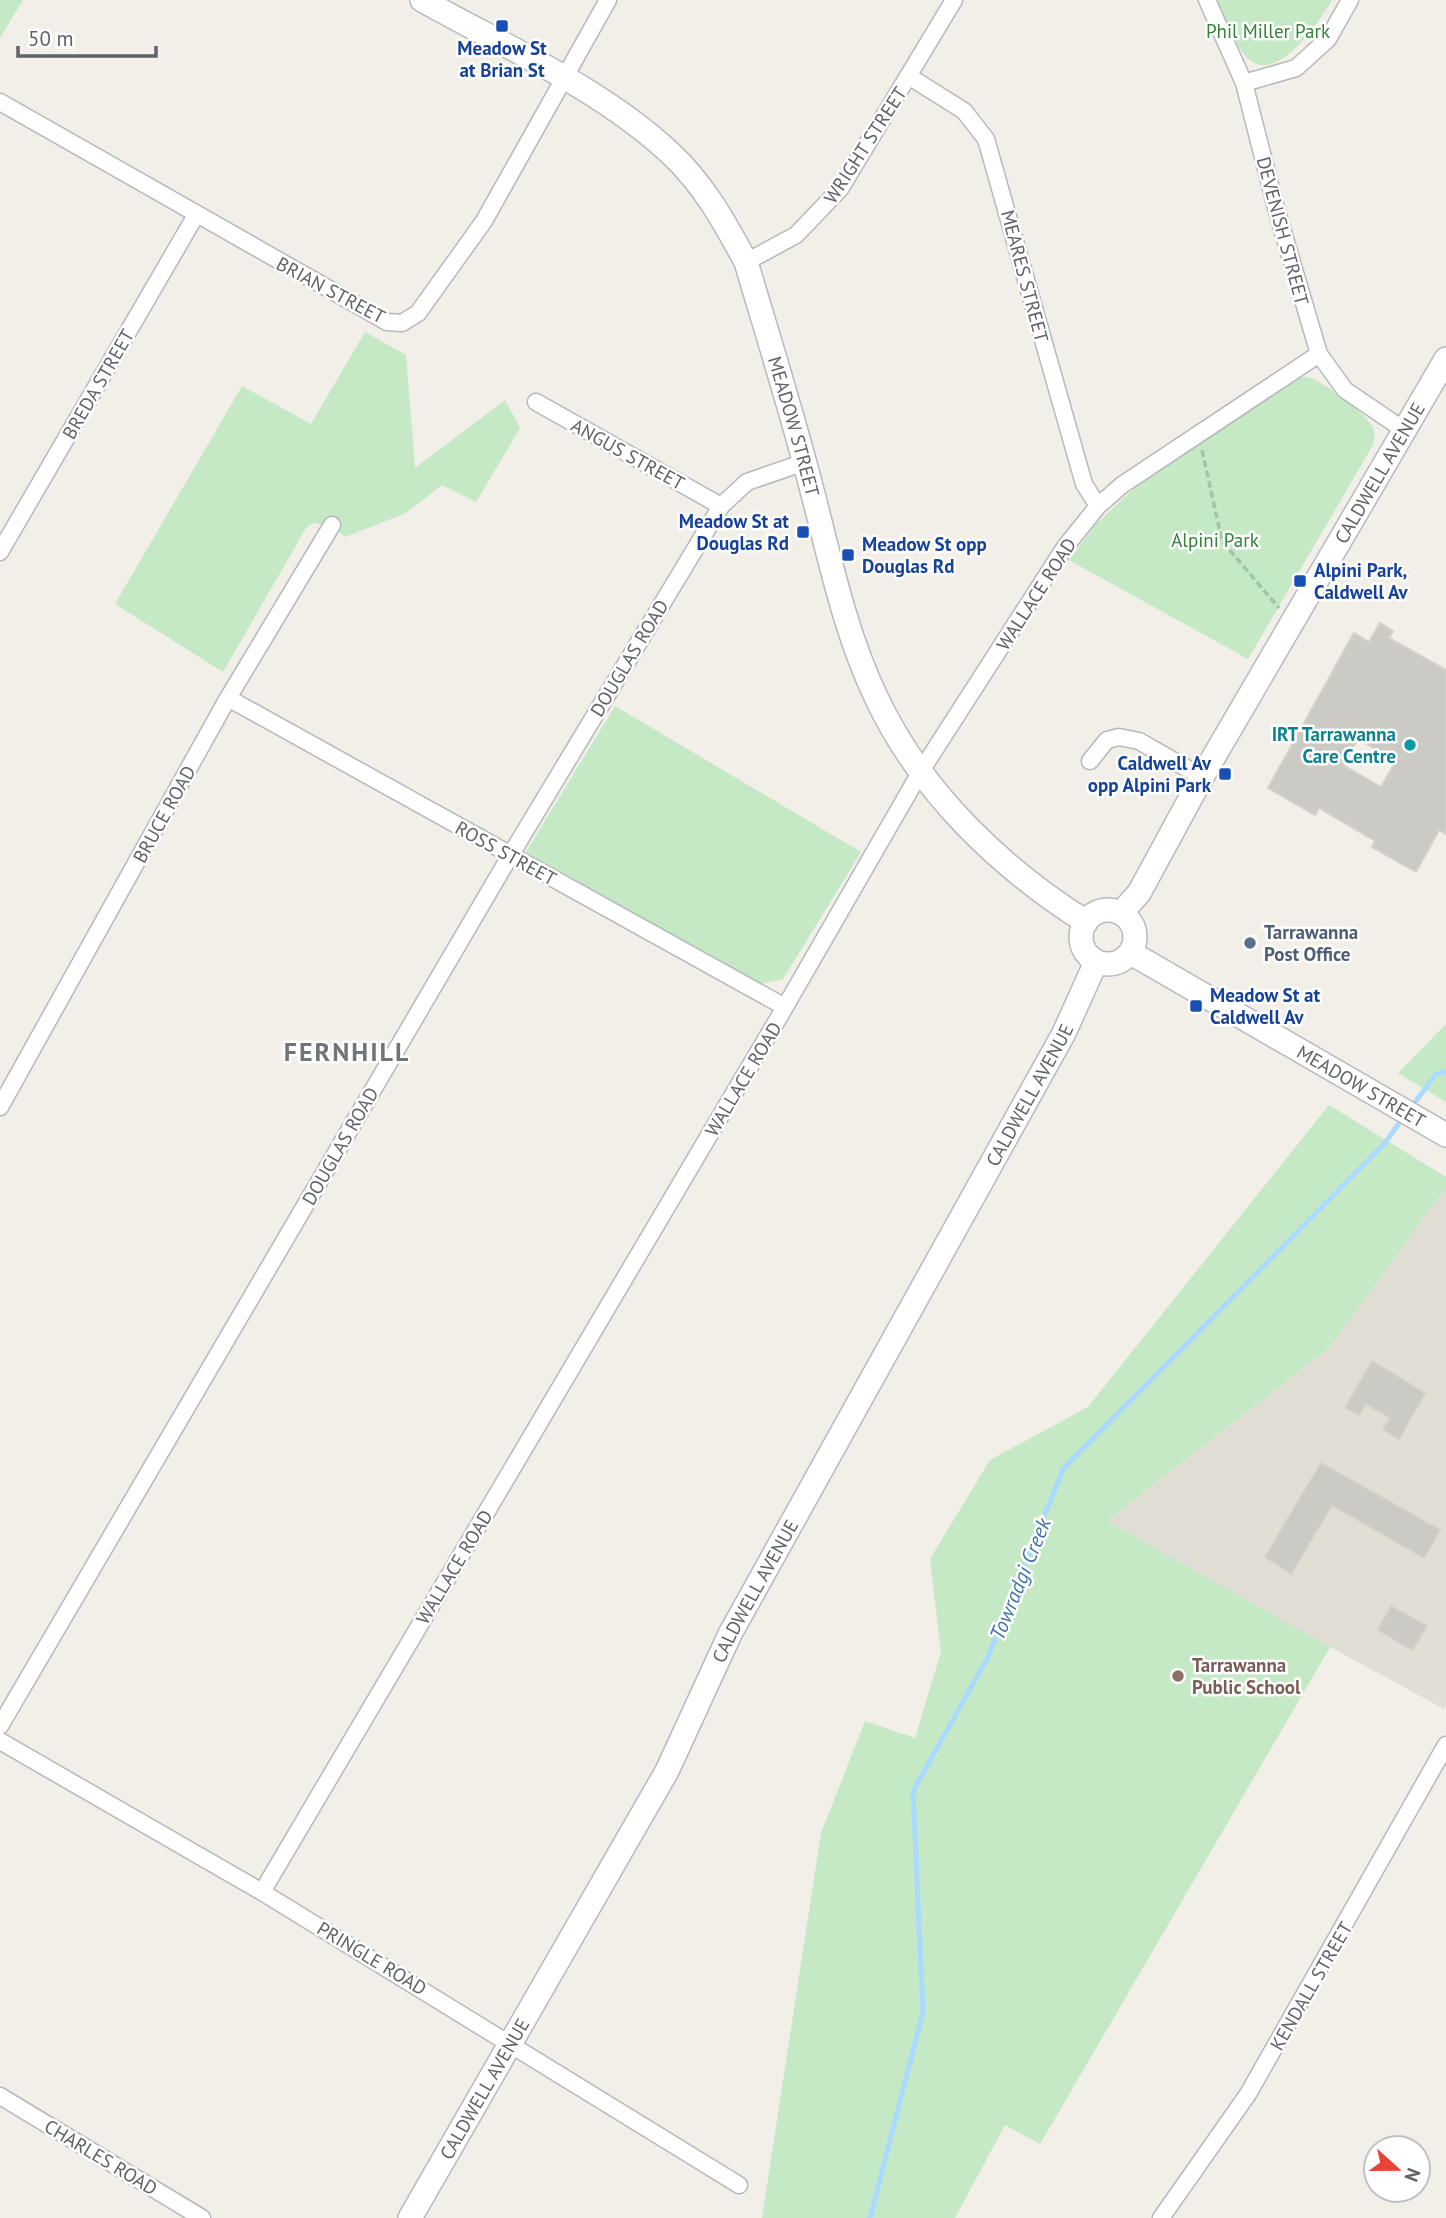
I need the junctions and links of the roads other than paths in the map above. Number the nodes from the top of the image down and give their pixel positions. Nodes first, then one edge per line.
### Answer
1 (422, 0) edge
2 (608, 0) edge
3 (954, 0) edge
4 (1207, 0) edge
5 (1350, 0) edge
6 (910, 76) junction
7 (563, 79) junction
8 (1244, 83) junction
9 (0, 102) edge
10 (196, 215) junction
11 (746, 262) junction
12 (1320, 354) junction
13 (1446, 359) edge
14 (536, 402) dead end
15 (1404, 430) junction
16 (805, 462) junction
17 (721, 506) junction
18 (1098, 506) junction
19 (332, 524) dead end
20 (0, 552) edge
21 (228, 698) junction
22 (1090, 761) dead end
23 (921, 771) junction
24 (1202, 777) junction
25 (510, 856) junction
26 (1121, 914) junction
27 (1086, 922) junction
28 (1131, 953) junction
29 (1096, 962) junction
30 (785, 1007) junction
31 (7, 1081) edge
32 (0, 1107) edge
33 (1440, 1132) edge
34 (0, 1726) edge
35 (0, 1741) edge
36 (1446, 1745) edge
37 (262, 1892) junction
38 (510, 2042) junction
39 (0, 2096) edge
40 (739, 2185) dead end
41 (202, 2218) edge
42 (410, 2218) edge
43 (1161, 2218) edge

1 - 7 main road, MEADOW STREET
2 - 7 street, BRIAN STREET
3 - 6 street, WRIGHT STREET
4 - 8 street, DEVENISH STREET
5 - 8 street
6 - 11 street, WRIGHT STREET
6 - 18 street, MEARES STREET
7 - 10 street, BRIAN STREET
7 - 11 main road, MEADOW STREET
8 - 12 street, DEVENISH STREET
9 - 10 street, BRIAN STREET
10 - 20 street, BREDA STREET
11 - 16 main road, MEADOW STREET
12 - 15 street, DEVENISH STREET
12 - 18 street, WALLACE ROAD
13 - 15 main road, CALDWELL AVENUE
14 - 17 street, ANGUS STREET
15 - 24 main road, CALDWELL AVENUE
16 - 17 street, DOUGLAS ROAD
16 - 23 main road, MEADOW STREET
17 - 25 street, DOUGLAS ROAD
18 - 23 street, WALLACE ROAD
19 - 21 street, BRUCE ROAD
21 - 25 street, ROSS STREET
21 - 31 street, BRUCE ROAD
22 - 24 street
23 - 27 main road, MEADOW STREET
23 - 30 street, WALLACE ROAD
24 - 26 main road, CALDWELL AVENUE
25 - 30 street, ROSS STREET
25 - 34 street, DOUGLAS ROAD
26 - 27 main road
26 - 28 main road
27 - 29 main road
28 - 29 main road
28 - 33 main road, MEADOW STREET
29 - 38 main road, CALDWELL AVENUE
30 - 37 street, WALLACE ROAD
31 - 32 street, BRUCE ROAD
35 - 37 street, PRINGLE ROAD
36 - 43 street, KENDALL STREET
37 - 38 street, PRINGLE ROAD
38 - 40 street, PRINGLE ROAD
38 - 42 main road, CALDWELL AVENUE
39 - 41 street, CHARLES ROAD

